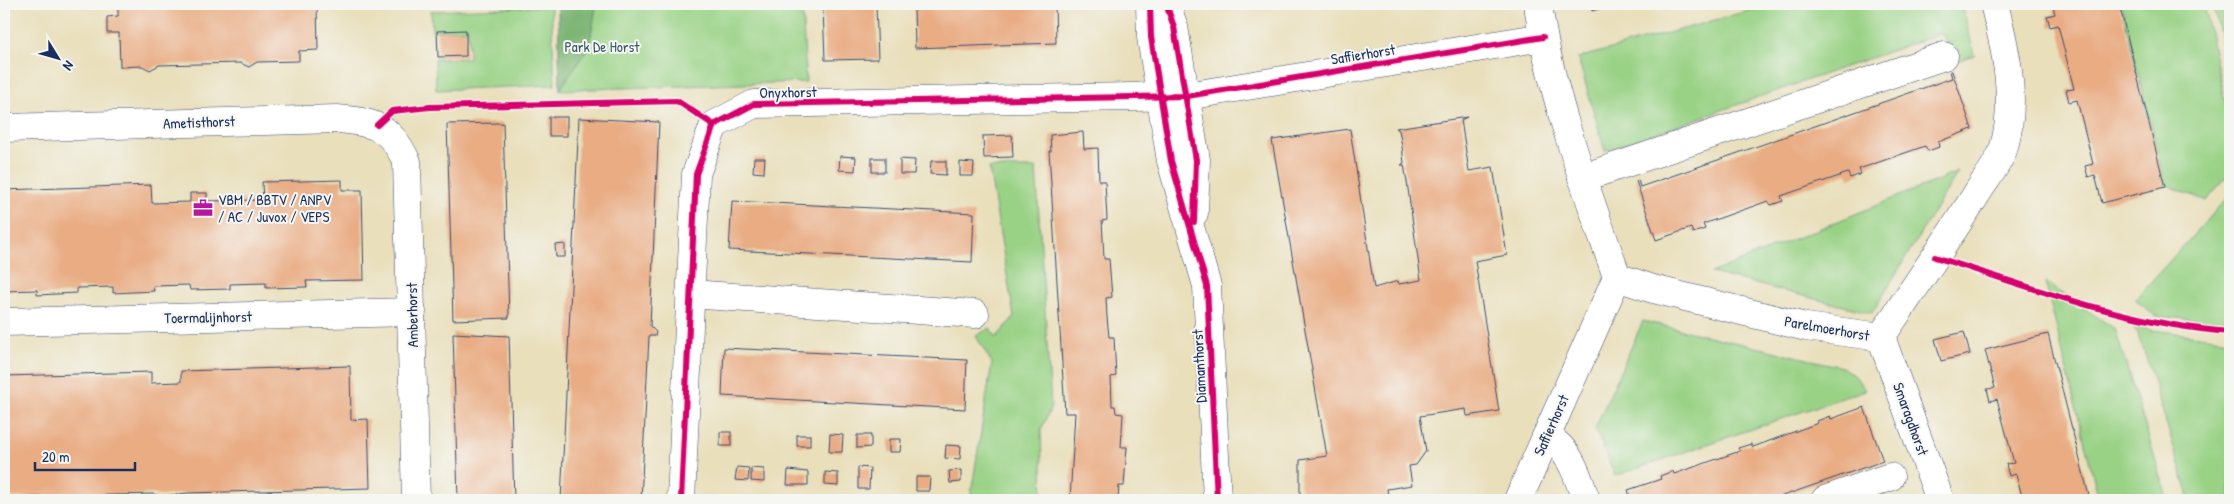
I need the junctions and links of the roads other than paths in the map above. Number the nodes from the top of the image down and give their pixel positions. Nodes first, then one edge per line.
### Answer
1 (1150, 4) edge
2 (1166, 4) edge
3 (1538, 4) edge
4 (1994, 4) edge
5 (1543, 37) junction
6 (1944, 56) dead end
7 (1174, 97) junction
8 (4, 128) edge
9 (390, 134) joint
10 (1582, 178) junction
11 (1617, 277) junction
12 (690, 294) junction
13 (412, 312) junction
14 (975, 314) dead end
15 (4, 322) edge
16 (1881, 338) junction
17 (1546, 437) junction
18 (1890, 477) dead end
19 (416, 500) edge
20 (681, 500) edge
21 (1217, 500) edge
22 (1518, 500) edge
23 (1586, 500) edge
24 (1825, 500) edge
25 (1940, 500) edge

1 - 7 street, Diamanthorst
2 - 7 street, Diamanthorst
3 - 5 street
4 - 16 street, Parelmoerhorst
5 - 7 street, Saffierhorst
5 - 10 street
6 - 10 street
7 - 12 street, Onyxhorst
7 - 21 street, Diamanthorst
8 - 9 street, Ametisthorst
9 - 13 street, Amberhorst
10 - 11 street
11 - 16 street, Parelmoerhorst
11 - 17 street, Saffierhorst
12 - 14 street
12 - 20 street, Onyxhorst
13 - 15 street, Toermalijnhorst
13 - 19 street, Amberhorst
16 - 25 street, Smaragdhorst
17 - 22 street, Saffierhorst
17 - 23 street
18 - 24 street

